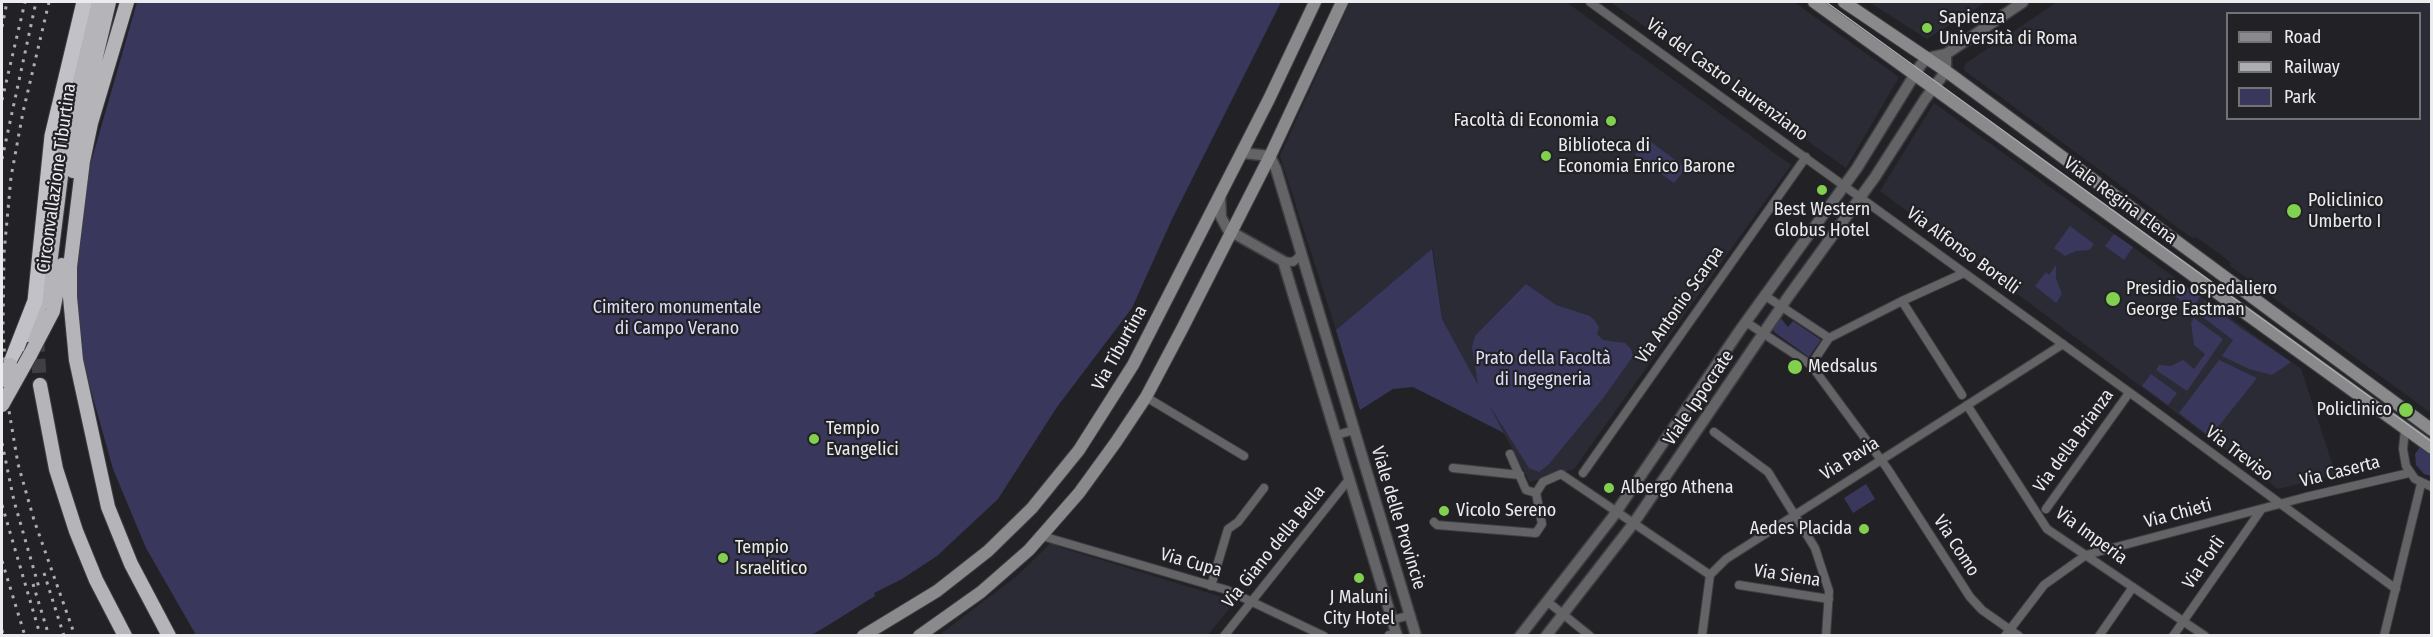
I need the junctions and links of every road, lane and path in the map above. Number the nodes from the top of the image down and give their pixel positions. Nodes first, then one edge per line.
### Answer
1 (84, 2) edge
2 (96, 2) edge
3 (109, 2) edge
4 (127, 2) edge
5 (1315, 2) edge
6 (1342, 2) edge
7 (1590, 2) edge
8 (1814, 2) edge
9 (1844, 2) edge
10 (2023, 2) edge
11 (83, 54) junction
12 (1946, 54) junction
13 (1927, 58) junction
14 (1946, 71) junction
15 (1914, 73) junction
16 (1933, 87) junction
17 (66, 97) dead end
18 (1243, 153) junction
19 (1270, 156) junction
20 (1806, 157) junction
21 (1844, 186) junction
22 (1220, 195) junction
23 (1861, 198) junction
24 (1231, 233) junction
25 (1302, 254) junction
26 (1283, 261) junction
27 (1965, 273) junction
28 (1764, 295) junction
29 (1902, 300) junction
30 (1781, 306) junction
31 (1746, 322) junction
32 (30, 324) junction
33 (1763, 333) junction
34 (1829, 338) junction
35 (2062, 344) junction
36 (10, 365) joint
37 (1811, 365) junction
38 (2, 380) edge
39 (40, 385) tunnel mouth
40 (2129, 393) junction
41 (1962, 395) dead end
42 (1146, 397) junction
43 (2, 405) edge
44 (1967, 405) junction
45 (2405, 429) junction
46 (1354, 430) junction
47 (2432, 430) edge
48 (1714, 432) dead end
49 (1337, 435) junction
50 (2432, 448) edge
51 (1510, 454) dead end
52 (1244, 456) dead end
53 (1880, 459) junction
54 (1453, 468) dead end
55 (1583, 473) dead end
56 (2409, 473) junction
57 (1520, 475) junction
58 (1350, 478) junction
59 (2421, 484) junction
60 (2432, 487) edge
61 (1264, 488) dead end
62 (1536, 493) junction
63 (2278, 505) junction
64 (2046, 509) dead end
65 (2261, 510) junction
66 (1616, 512) junction
67 (1794, 514) junction
68 (1434, 522) dead end
69 (1633, 524) junction
70 (1042, 536) junction
71 (2086, 555) junction
72 (1710, 575) junction
73 (1739, 585) dead end
74 (1211, 586) junction
75 (2133, 586) junction
76 (2396, 590) junction
77 (1829, 599) junction
78 (1252, 600) junction
79 (1548, 602) junction
80 (1410, 615) junction
81 (1564, 615) junction
82 (1393, 620) junction
83 (2183, 621) junction
84 (931, 630) edge
85 (2007, 632) edge
86 (125, 636) edge
87 (169, 636) edge
88 (863, 636) edge
89 (918, 636) edge
90 (1224, 636) edge
91 (1324, 636) edge
92 (1397, 636) edge
93 (1416, 636) edge
94 (1520, 636) edge
95 (1546, 636) edge
96 (1590, 636) edge
97 (1702, 636) edge
98 (1826, 636) edge
99 (2019, 636) edge
100 (2099, 636) edge
101 (2173, 636) edge
102 (2205, 636) edge
103 (2384, 636) edge

1 - 32 highway
2 - 11 highway, Circonvallazione Tiburtina
3 - 43 highway, Circonvallazione Tiburtina, bridge
4 - 87 highway
5 - 18 main road, Via Tiburtina
6 - 19 main road
7 - 20 street, Via del Castro Laurenziano
8 - 15 main road, Viale Regina Elena
9 - 13 main road, Viale Regina Elena
10 - 12 street
11 - 17 highway
11 - 32 highway, Circonvallazione Tiburtina
12 - 13 street
12 - 14 street
13 - 14 main road, Viale Regina Elena
13 - 15 street, Viale Ippocrate
14 - 16 street, Viale Ippocrate
14 - 47 main road, Viale Regina Elena
15 - 16 main road, Viale Regina Elena
15 - 21 street, Viale Ippocrate
16 - 23 street, Viale Ippocrate
16 - 45 main road, Viale Regina Elena
18 - 19 street
18 - 22 main road, Via Tiburtina
19 - 24 main road
19 - 25 street, Viale delle Provincie
20 - 21 street, Via del Castro Laurenziano
20 - 55 street, Via Antonio Scarpa
21 - 23 street, Via Alfonso Borelli
21 - 28 street, Viale Ippocrate
22 - 24 street
22 - 88 main road, Via Tiburtina
23 - 27 street, Via Alfonso Borelli
23 - 30 street, Viale Ippocrate
24 - 26 street
24 - 42 main road
25 - 26 street
25 - 46 street, Viale delle Provincie
26 - 49 street, Viale delle Provincie
27 - 29 street
27 - 35 street, Via Alfonso Borelli
28 - 30 street
28 - 31 street, Viale Ippocrate
29 - 34 street
29 - 41 street
30 - 33 street, Viale Ippocrate
30 - 34 street
31 - 33 street
31 - 66 street, Viale Ippocrate
32 - 36 highway
33 - 37 street
33 - 69 street, Viale Ippocrate
34 - 37 street
35 - 40 street, Via Treviso
35 - 44 street, Via Pavia
36 - 38 highway, bridge
37 - 53 street, Via Como
39 - 86 highway
40 - 63 street, Via Treviso
40 - 64 street, Via della Brianza
42 - 52 street
42 - 70 main road
44 - 53 street, Via Pavia
44 - 71 street, Via Imperia
45 - 50 main road, Viale Regina Elena
45 - 56 street
46 - 49 street, Viale delle Provincie
46 - 80 street, Viale delle Provincie
48 - 67 street
49 - 58 street, Viale delle Provincie
51 - 57 street
53 - 67 street, Via Pavia
53 - 85 street, Via Como
54 - 57 street
56 - 59 street
56 - 63 street, Via Caserta
57 - 62 street
58 - 78 street, Via Giano della Bella
58 - 82 street, Viale delle Provincie
59 - 60 street
59 - 76 street
61 - 74 street
62 - 66 street
62 - 68 street
63 - 65 street, Via Chieti
63 - 76 street, Via Treviso
65 - 71 street, Via Chieti
65 - 83 street, Via Forlì
66 - 69 street
66 - 79 street, Viale Ippocrate
67 - 72 street, Via Pavia
67 - 77 street
69 - 72 street
69 - 81 street, Viale Ippocrate
70 - 74 street, Via Cupa
70 - 84 main road
71 - 75 street, Via Imperia
71 - 85 street
72 - 97 street
73 - 77 street, Via Siena
74 - 78 street, Via Cupa
75 - 83 street, Via Imperia
75 - 100 street
76 - 103 street
77 - 98 street
78 - 90 street, Via Giano della Bella
78 - 91 street, Via Cupa
79 - 81 street
79 - 94 street, Viale Ippocrate
80 - 82 street, Viale delle Provincie
80 - 93 street, Viale delle Provincie
81 - 95 street, Viale Ippocrate
81 - 96 street
82 - 92 street, Viale delle Provincie
83 - 101 street, Via Forlì
83 - 102 street, Via Imperia
84 - 89 main road
85 - 99 street, Via Como

